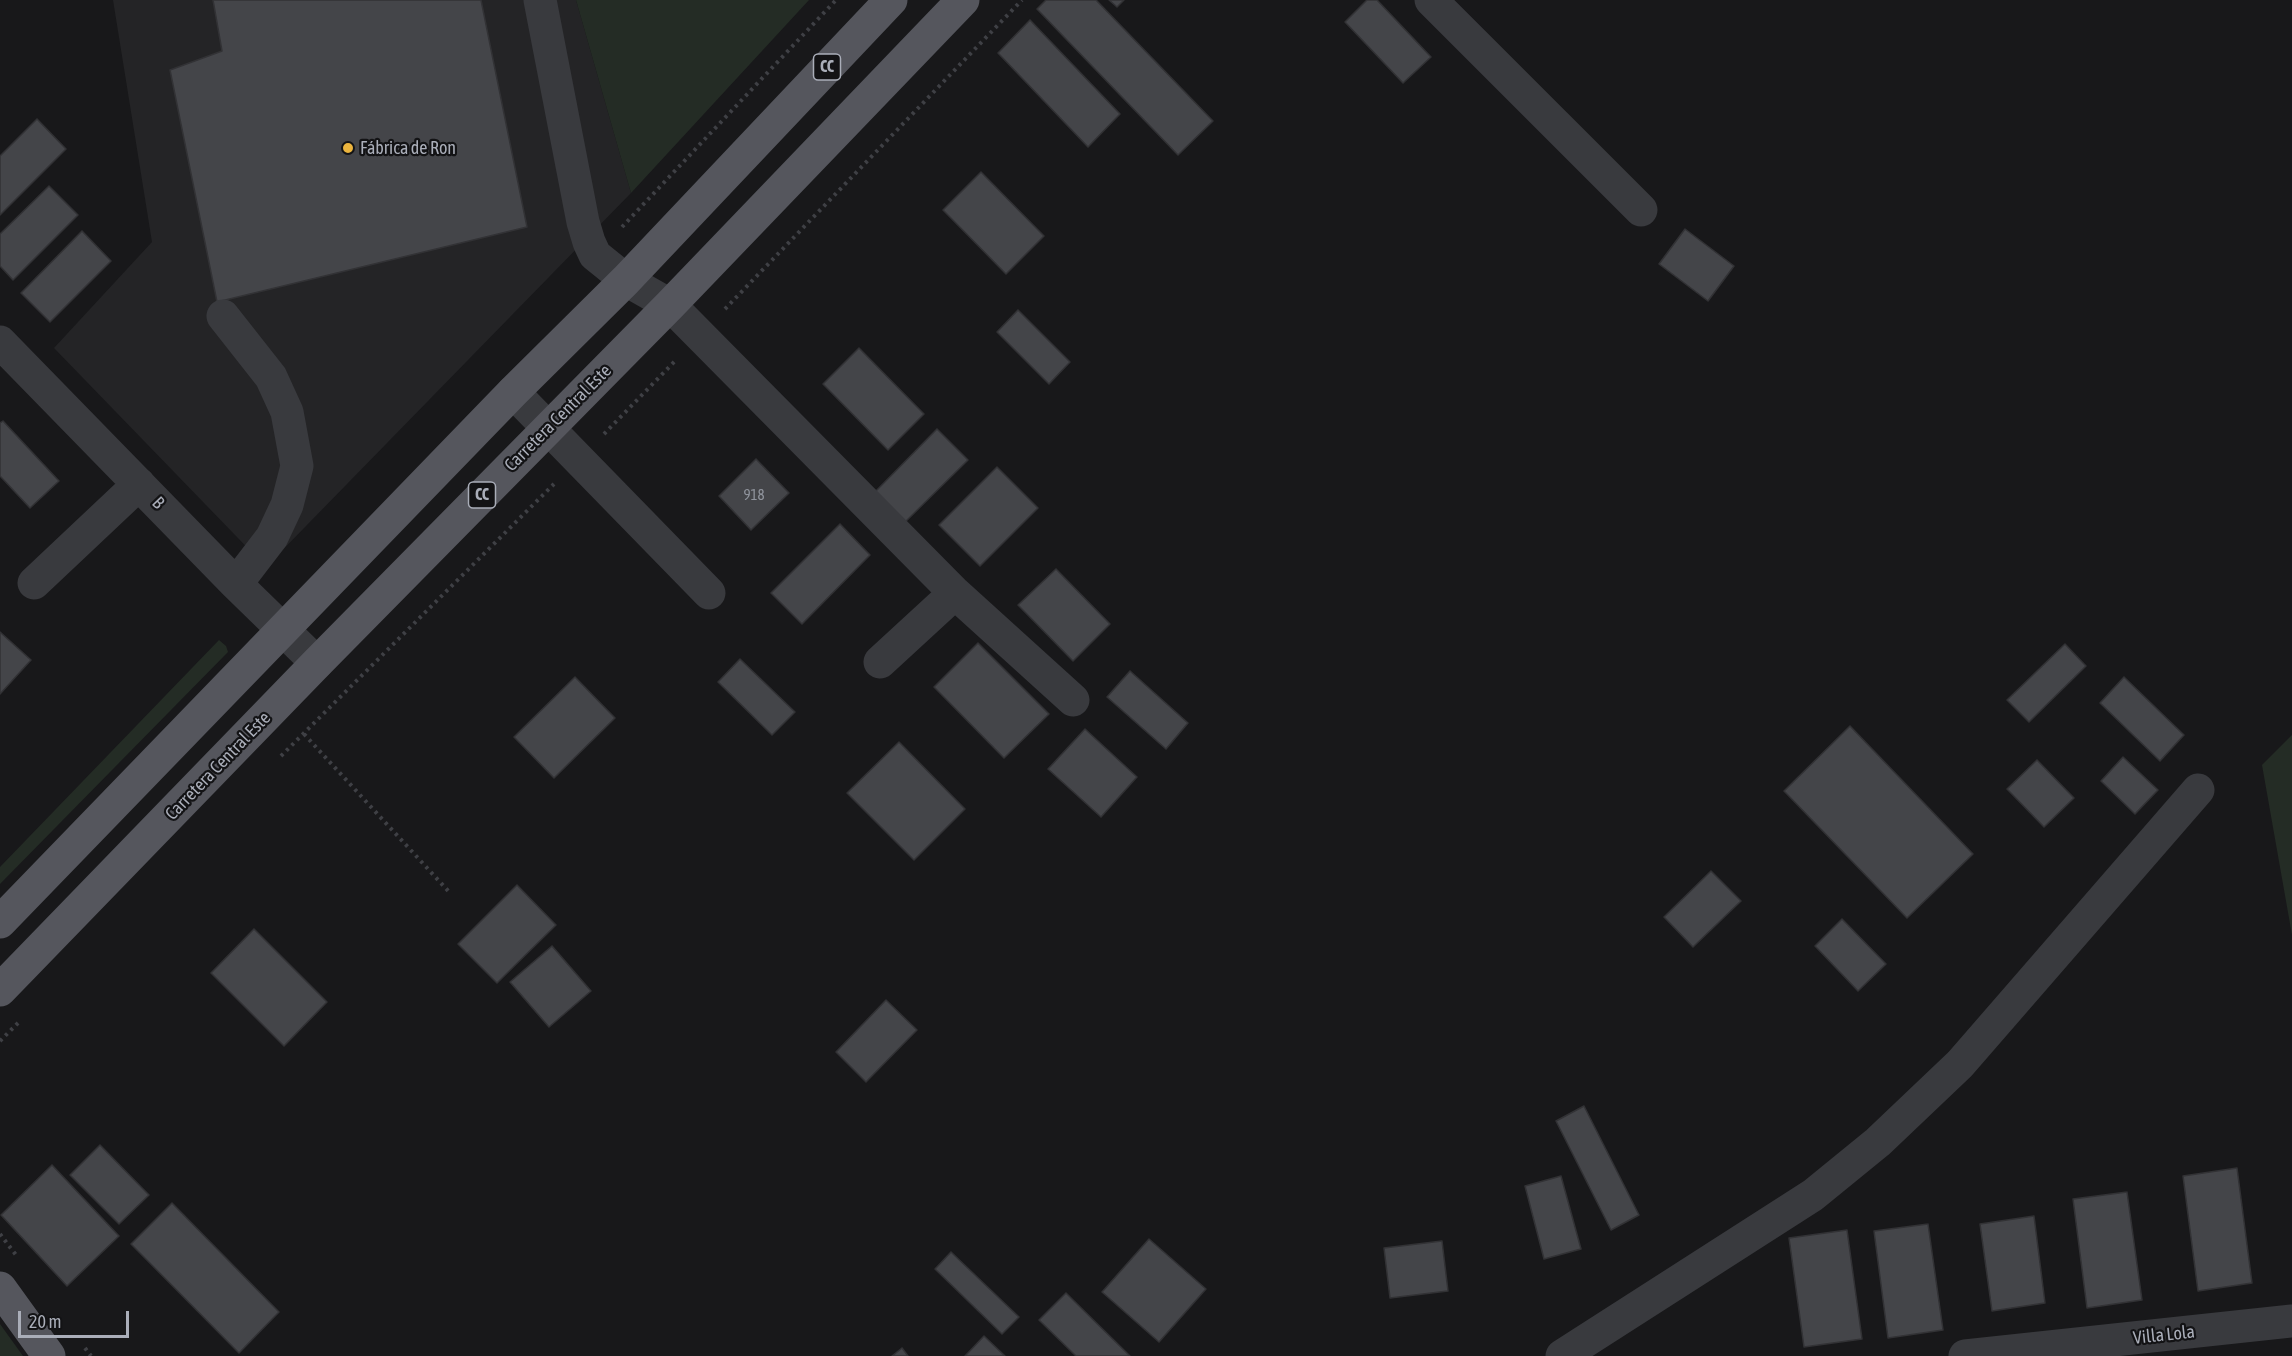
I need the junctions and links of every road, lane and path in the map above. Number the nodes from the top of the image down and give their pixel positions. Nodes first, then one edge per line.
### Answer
1 (540, 0) edge
2 (891, 0) edge
3 (963, 0) edge
4 (1022, 0) edge
5 (1431, 0) edge
6 (1641, 210) dead end
7 (626, 280) junction
8 (670, 305) junction
9 (223, 316) dead end
10 (700, 335) junction
11 (0, 342) edge
12 (513, 392) junction
13 (549, 427) junction
14 (579, 459) junction
15 (139, 484) junction
16 (34, 583) dead end
17 (236, 584) junction
18 (709, 593) dead end
19 (955, 593) junction
20 (283, 628) junction
21 (880, 662) dead end
22 (317, 663) junction
23 (1073, 700) dead end
24 (304, 734) junction
25 (273, 763) dead end
26 (2198, 790) dead end
27 (451, 894) dead end
28 (0, 922) edge
29 (0, 990) edge
30 (25, 1016) dead end
31 (0, 1041) edge
32 (0, 1288) edge
33 (2292, 1321) edge
34 (50, 1356) edge
35 (1562, 1356) edge
36 (1965, 1356) edge

1 - 7 street
2 - 7 main road, CC
3 - 8 main road, Carretera Central Este / CC
4 - 10 path
5 - 6 street
7 - 8 street
7 - 12 main road, CC
8 - 10 street
8 - 13 main road, Carretera Central Este / CC
9 - 17 street
10 - 14 path
10 - 19 street
11 - 15 street, B
12 - 13 street
12 - 20 main road, CC
13 - 14 street
13 - 22 main road, Carretera Central Este / CC
14 - 18 street
14 - 24 path
15 - 16 street
15 - 17 street, B
17 - 20 street, B
19 - 21 street
19 - 23 street
20 - 22 street, B
20 - 28 main road, CC
22 - 29 main road, Carretera Central Este / CC
24 - 25 path
24 - 27 path
26 - 35 street
30 - 31 path
32 - 34 main road
33 - 36 street, Villa Lola

